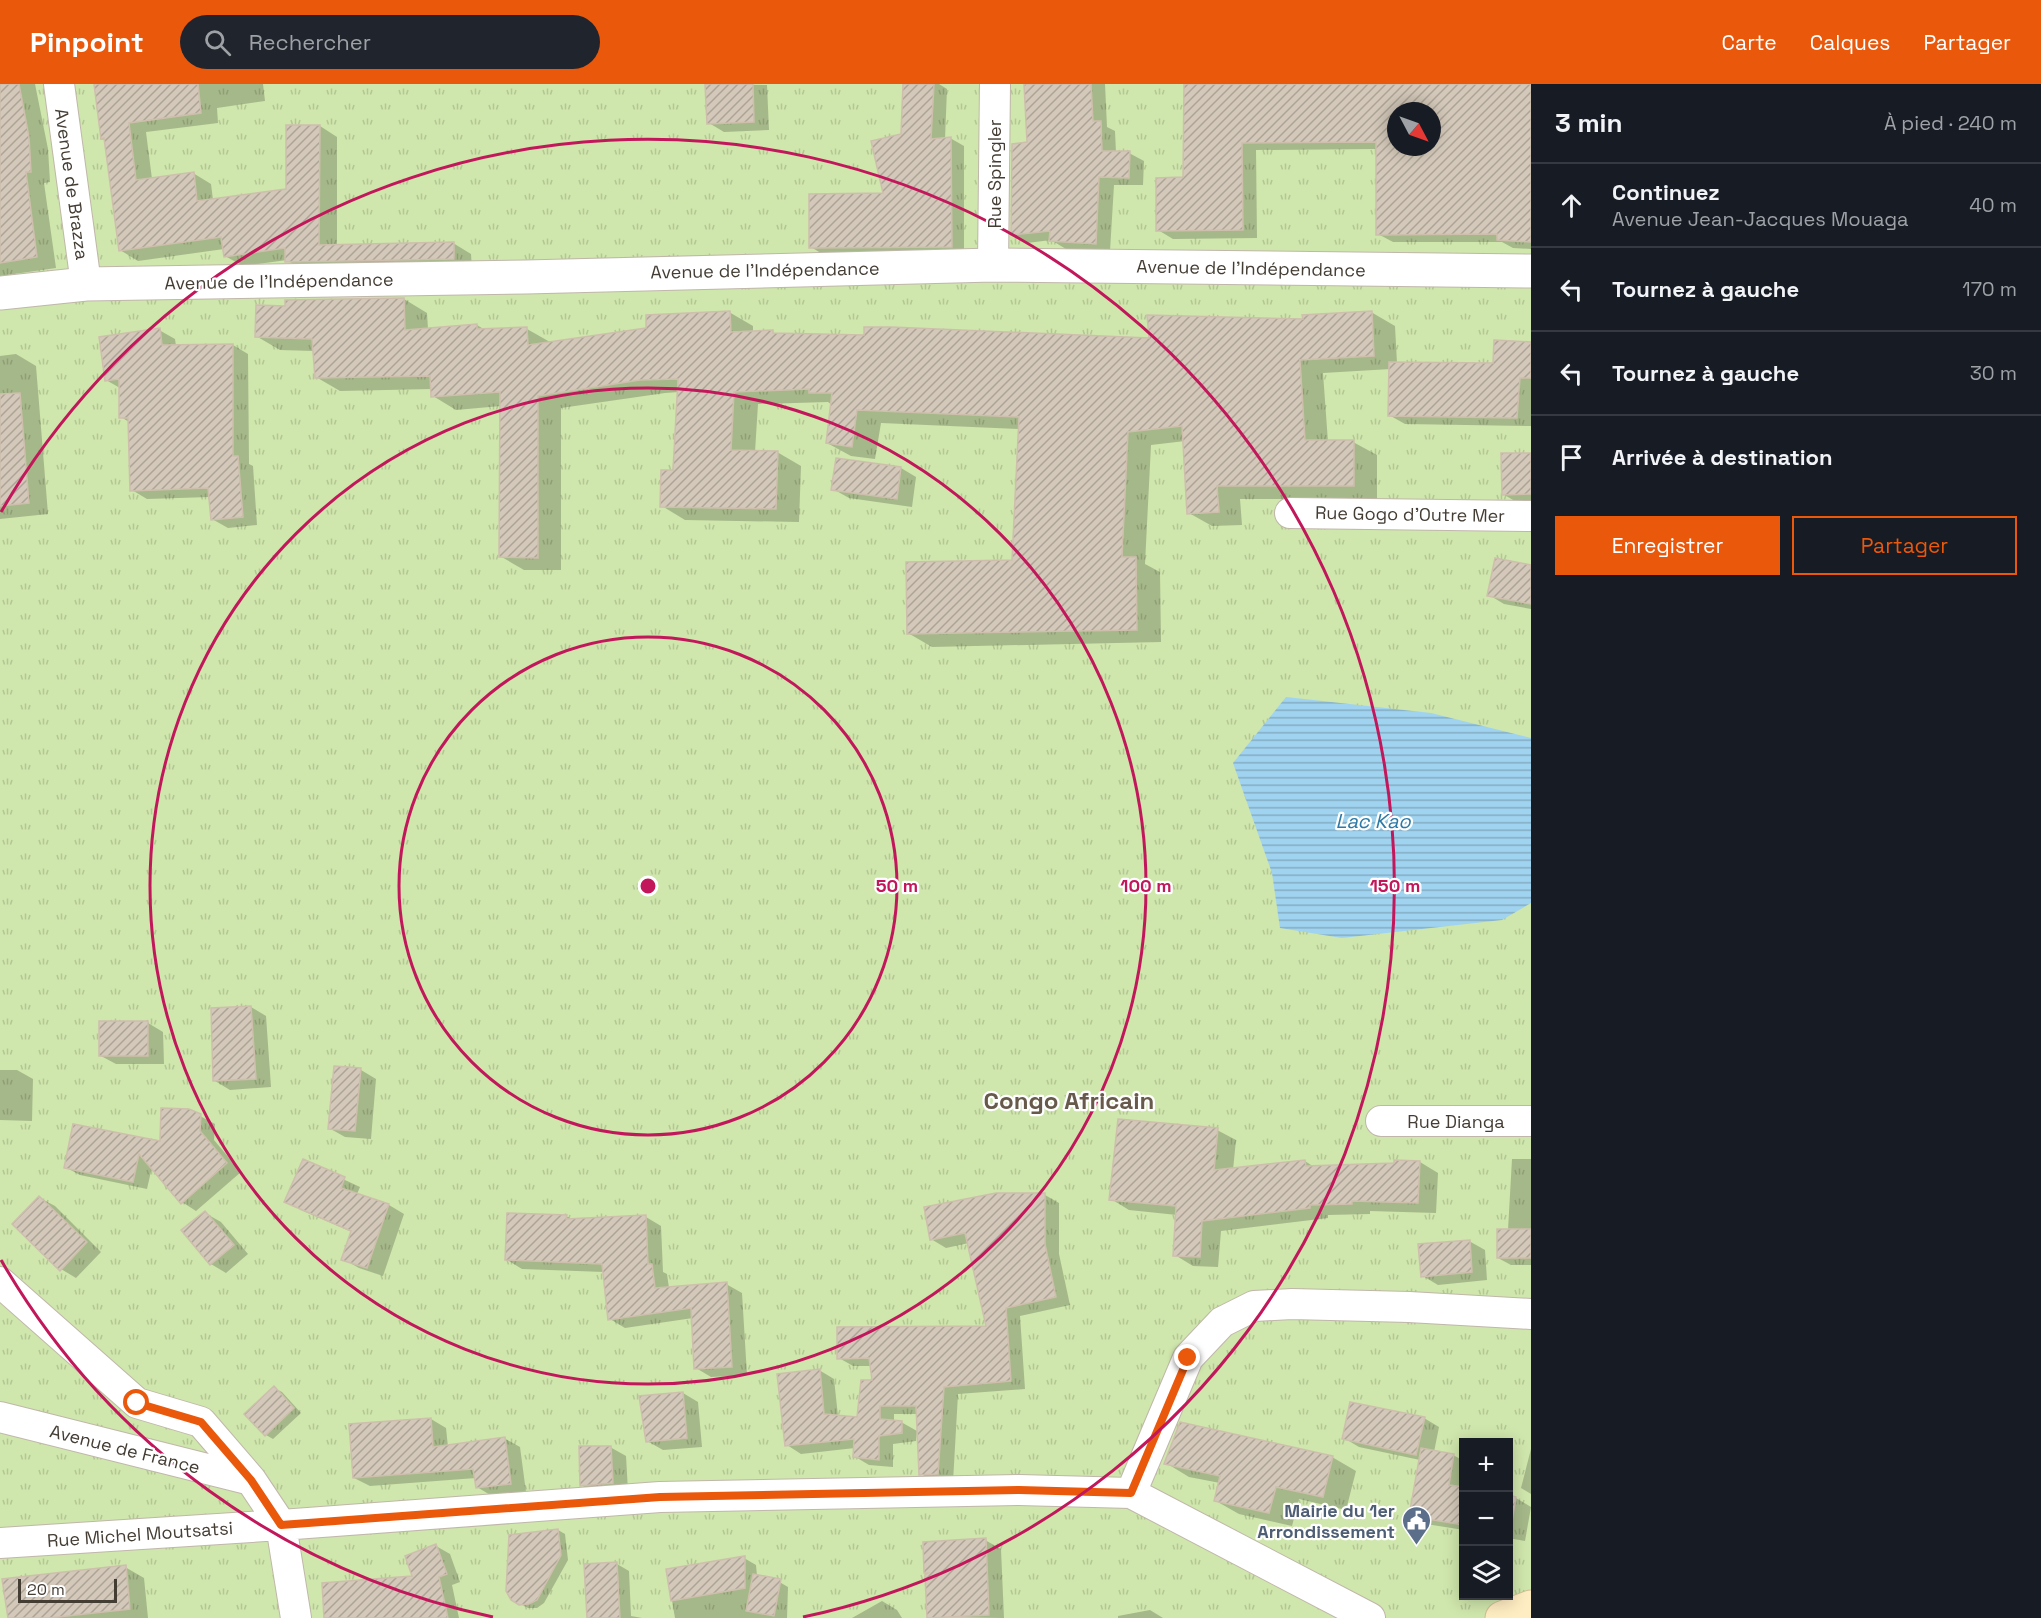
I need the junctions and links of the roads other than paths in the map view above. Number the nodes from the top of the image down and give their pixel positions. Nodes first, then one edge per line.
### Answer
1 (59, 84) edge
2 (994, 84) edge
3 (993, 265) junction
4 (1531, 271) edge
5 (86, 285) junction
6 (0, 293) edge
7 (1290, 513) dead end
8 (1531, 516) edge
9 (1381, 1121) dead end
10 (1531, 1121) edge
11 (0, 1282) edge
12 (1531, 1314) edge
13 (0, 1417) edge
14 (251, 1480) junction
15 (1131, 1493) junction
16 (281, 1525) junction
17 (0, 1543) edge
18 (1531, 1607) edge
19 (296, 1618) edge
20 (1370, 1618) edge
21 (1502, 1618) edge

1 - 5 street, Avenue de Brazza
2 - 3 street, Rue Spingler
3 - 4 street, Avenue de l'Indépendance
3 - 5 street, Avenue de l'Indépendance
5 - 6 street, Avenue de l'Indépendance
7 - 8 street, Rue Gogo d'Outre Mer
9 - 10 street, Rue Dianga
11 - 14 street
12 - 15 street
13 - 14 street, Avenue de France
14 - 16 street
15 - 16 street, Rue Michel Moutsatsi
15 - 20 street
16 - 17 street, Rue Michel Moutsatsi
16 - 19 street
18 - 21 main road

